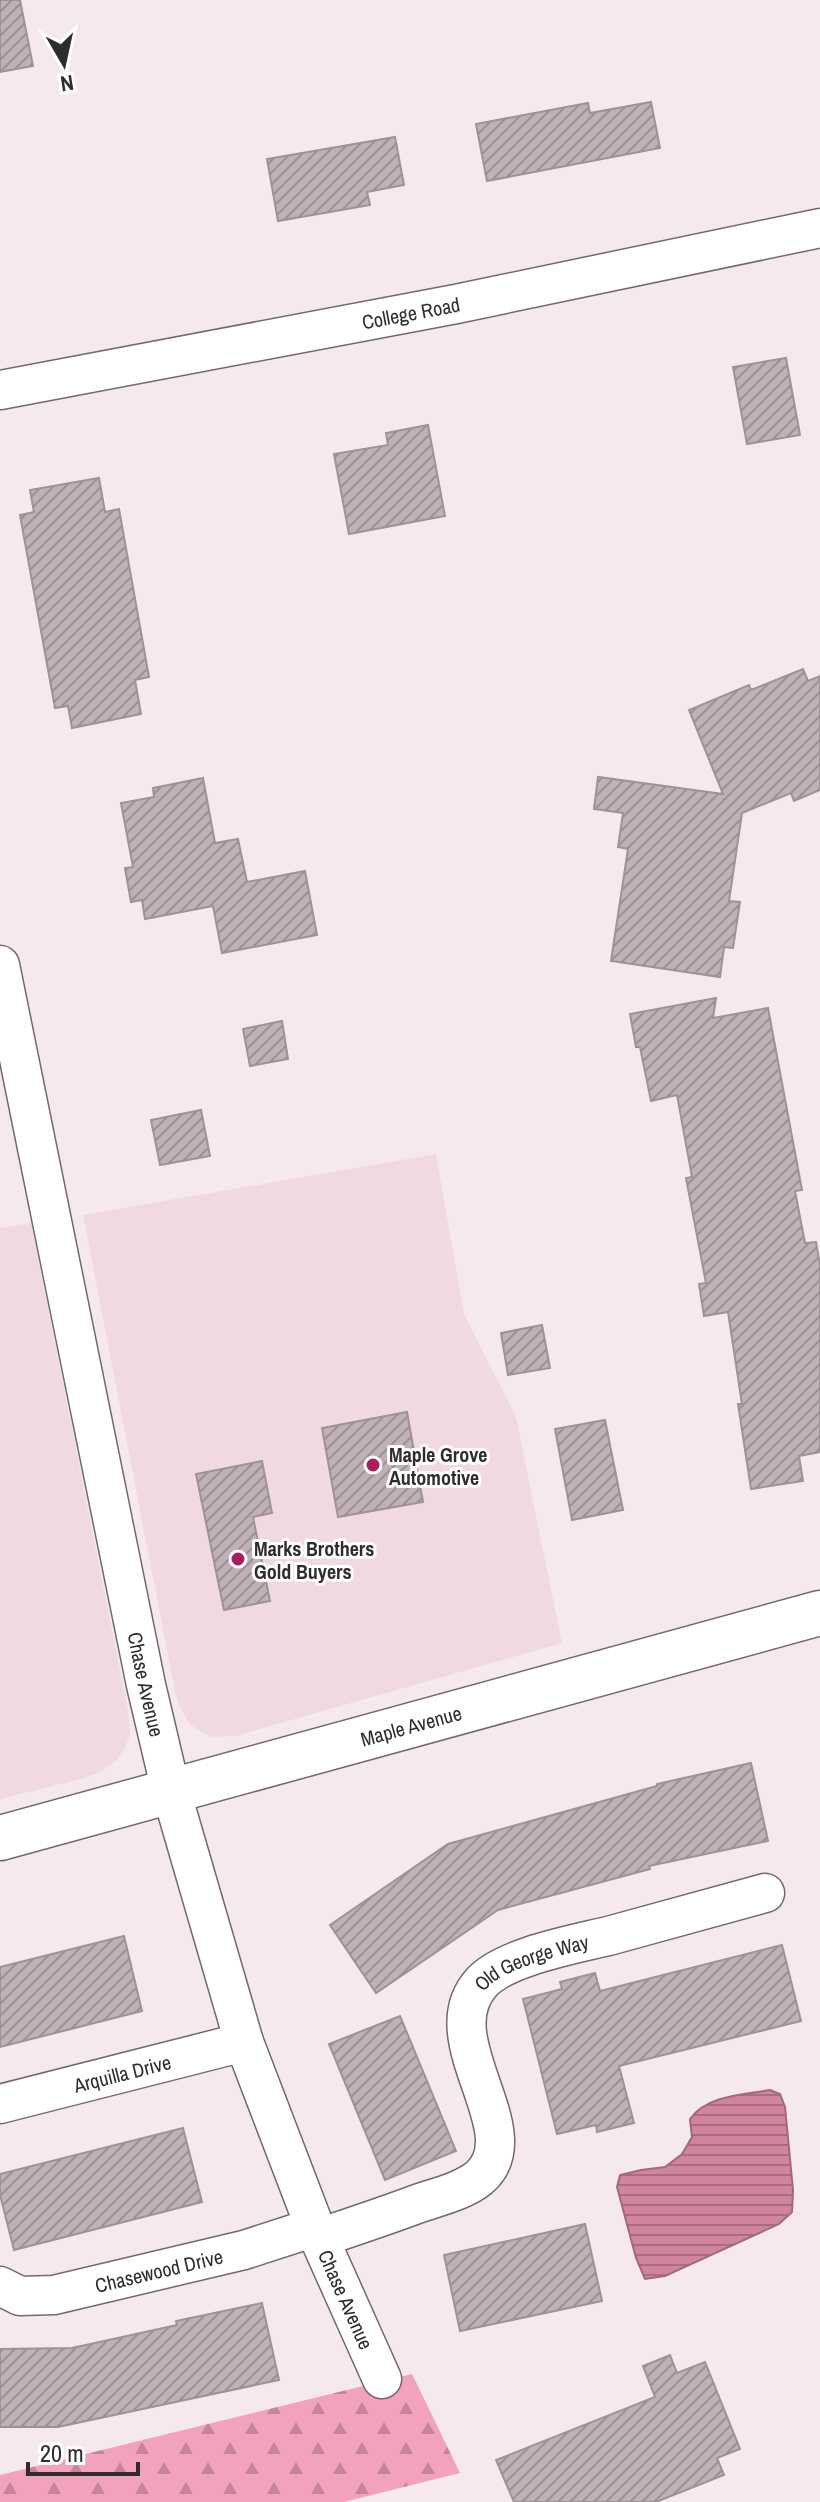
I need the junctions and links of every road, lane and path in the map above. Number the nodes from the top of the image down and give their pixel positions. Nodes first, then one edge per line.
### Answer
1 (820, 228) edge
2 (0, 390) edge
3 (0, 965) edge
4 (820, 1613) edge
5 (171, 1791) junction
6 (0, 1838) edge
7 (765, 1893) dead end
8 (244, 2042) junction
9 (0, 2104) edge
10 (317, 2233) junction
11 (0, 2286) edge
12 (382, 2379) dead end

1 - 2 street, College Road
3 - 5 street, Chase Avenue
4 - 5 main road, Maple Avenue
5 - 6 main road, Maple Avenue
5 - 8 street, Chase Avenue
7 - 10 street, Old George Way
8 - 9 street, Arquilla Drive
8 - 10 street, Chase Avenue
10 - 11 street, Chasewood Drive
10 - 12 street, Chase Avenue

